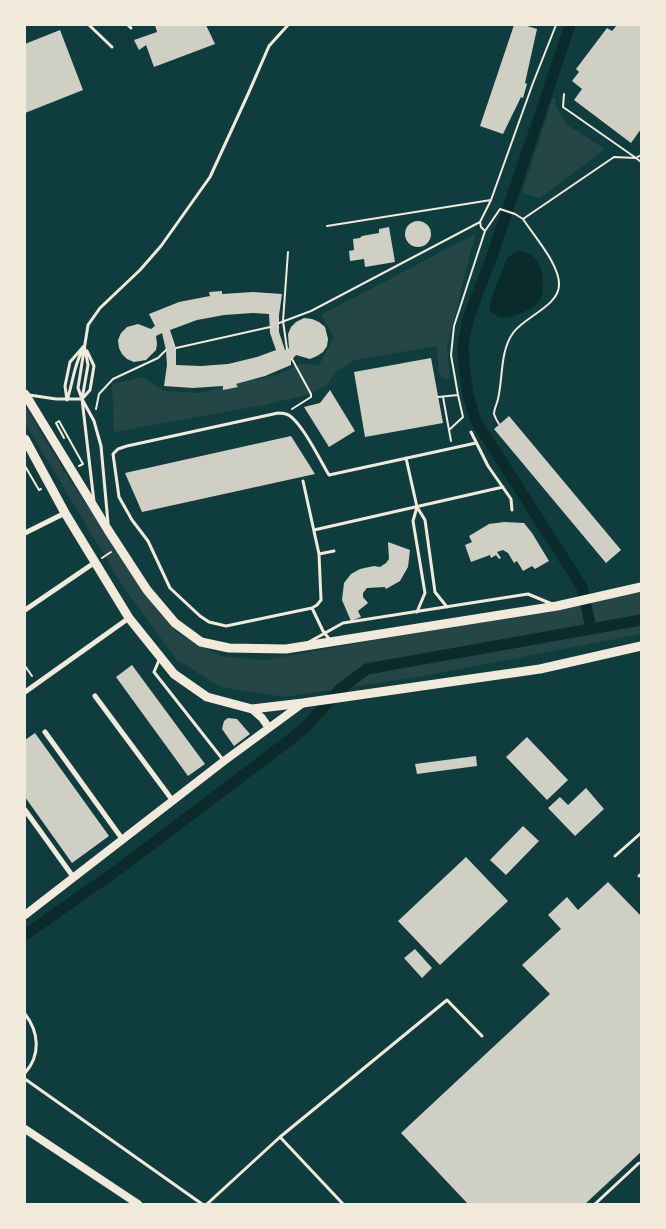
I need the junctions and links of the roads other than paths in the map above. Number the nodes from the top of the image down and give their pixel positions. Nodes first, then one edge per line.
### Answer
1 (90, 25) edge
2 (288, 25) edge
3 (112, 47) dead end
4 (85, 346) junction
5 (25, 394) edge
6 (82, 399) junction
7 (67, 400) junction
8 (471, 432) dead end
9 (25, 439) edge
10 (476, 443) junction
11 (406, 458) junction
12 (303, 481) dead end
13 (503, 487) junction
14 (95, 507) junction
15 (417, 507) junction
16 (512, 510) dead end
17 (65, 513) junction
18 (108, 530) junction
19 (314, 530) junction
20 (25, 534) edge
21 (334, 551) dead end
22 (319, 554) junction
23 (94, 562) junction
24 (641, 587) edge
25 (557, 606) junction
26 (447, 607) junction
27 (312, 608) junction
28 (25, 610) edge
29 (417, 612) junction
30 (129, 618) junction
31 (327, 637) junction
32 (641, 646) edge
33 (160, 657) junction
34 (25, 692) edge
35 (95, 696) dead end
36 (303, 703) junction
37 (252, 709) junction
38 (269, 728) junction
39 (45, 732) dead end
40 (224, 761) junction
41 (173, 801) junction
42 (25, 810) edge
43 (641, 832) edge
44 (123, 840) junction
45 (615, 856) dead end
46 (74, 878) junction
47 (25, 915) edge
48 (25, 1014) edge
49 (482, 1036) dead end
50 (25, 1072) edge
51 (25, 1079) edge
52 (25, 1129) edge
53 (280, 1137) junction
54 (639, 1163) dead end
55 (138, 1204) edge
56 (202, 1204) edge
57 (207, 1204) edge
58 (343, 1204) edge
59 (595, 1204) edge

1 - 3 lane
2 - 4 lane
4 - 6 lane
4 - 6 lane
4 - 6 lane
4 - 7 lane
4 - 7 lane
5 - 7 lane
5 - 14 main road
6 - 7 lane
6 - 14 lane
6 - 18 lane
8 - 10 lane
9 - 17 main road
10 - 11 lane
10 - 13 lane
11 - 15 lane
11 - 27 lane
12 - 19 lane
13 - 15 lane
13 - 16 lane
14 - 18 main road
15 - 19 lane
15 - 26 lane
15 - 29 lane
17 - 20 street
17 - 23 main road
18 - 31 main road
19 - 22 lane
21 - 22 lane
22 - 27 lane
23 - 28 street
23 - 30 main road
24 - 25 main road
25 - 26 lane
25 - 31 main road
26 - 29 lane
27 - 31 lane
29 - 31 lane
30 - 33 main road
30 - 34 street
32 - 36 main road
33 - 37 main road
33 - 40 lane
35 - 41 street
36 - 37 main road
36 - 38 street
37 - 38 street
38 - 40 street
39 - 44 street
40 - 41 street
41 - 44 street
42 - 46 street
43 - 45 lane
44 - 46 street
46 - 47 street
48 - 50 lane
49 - 53 lane
51 - 56 lane
52 - 55 street
53 - 57 lane
53 - 58 lane
54 - 59 lane

